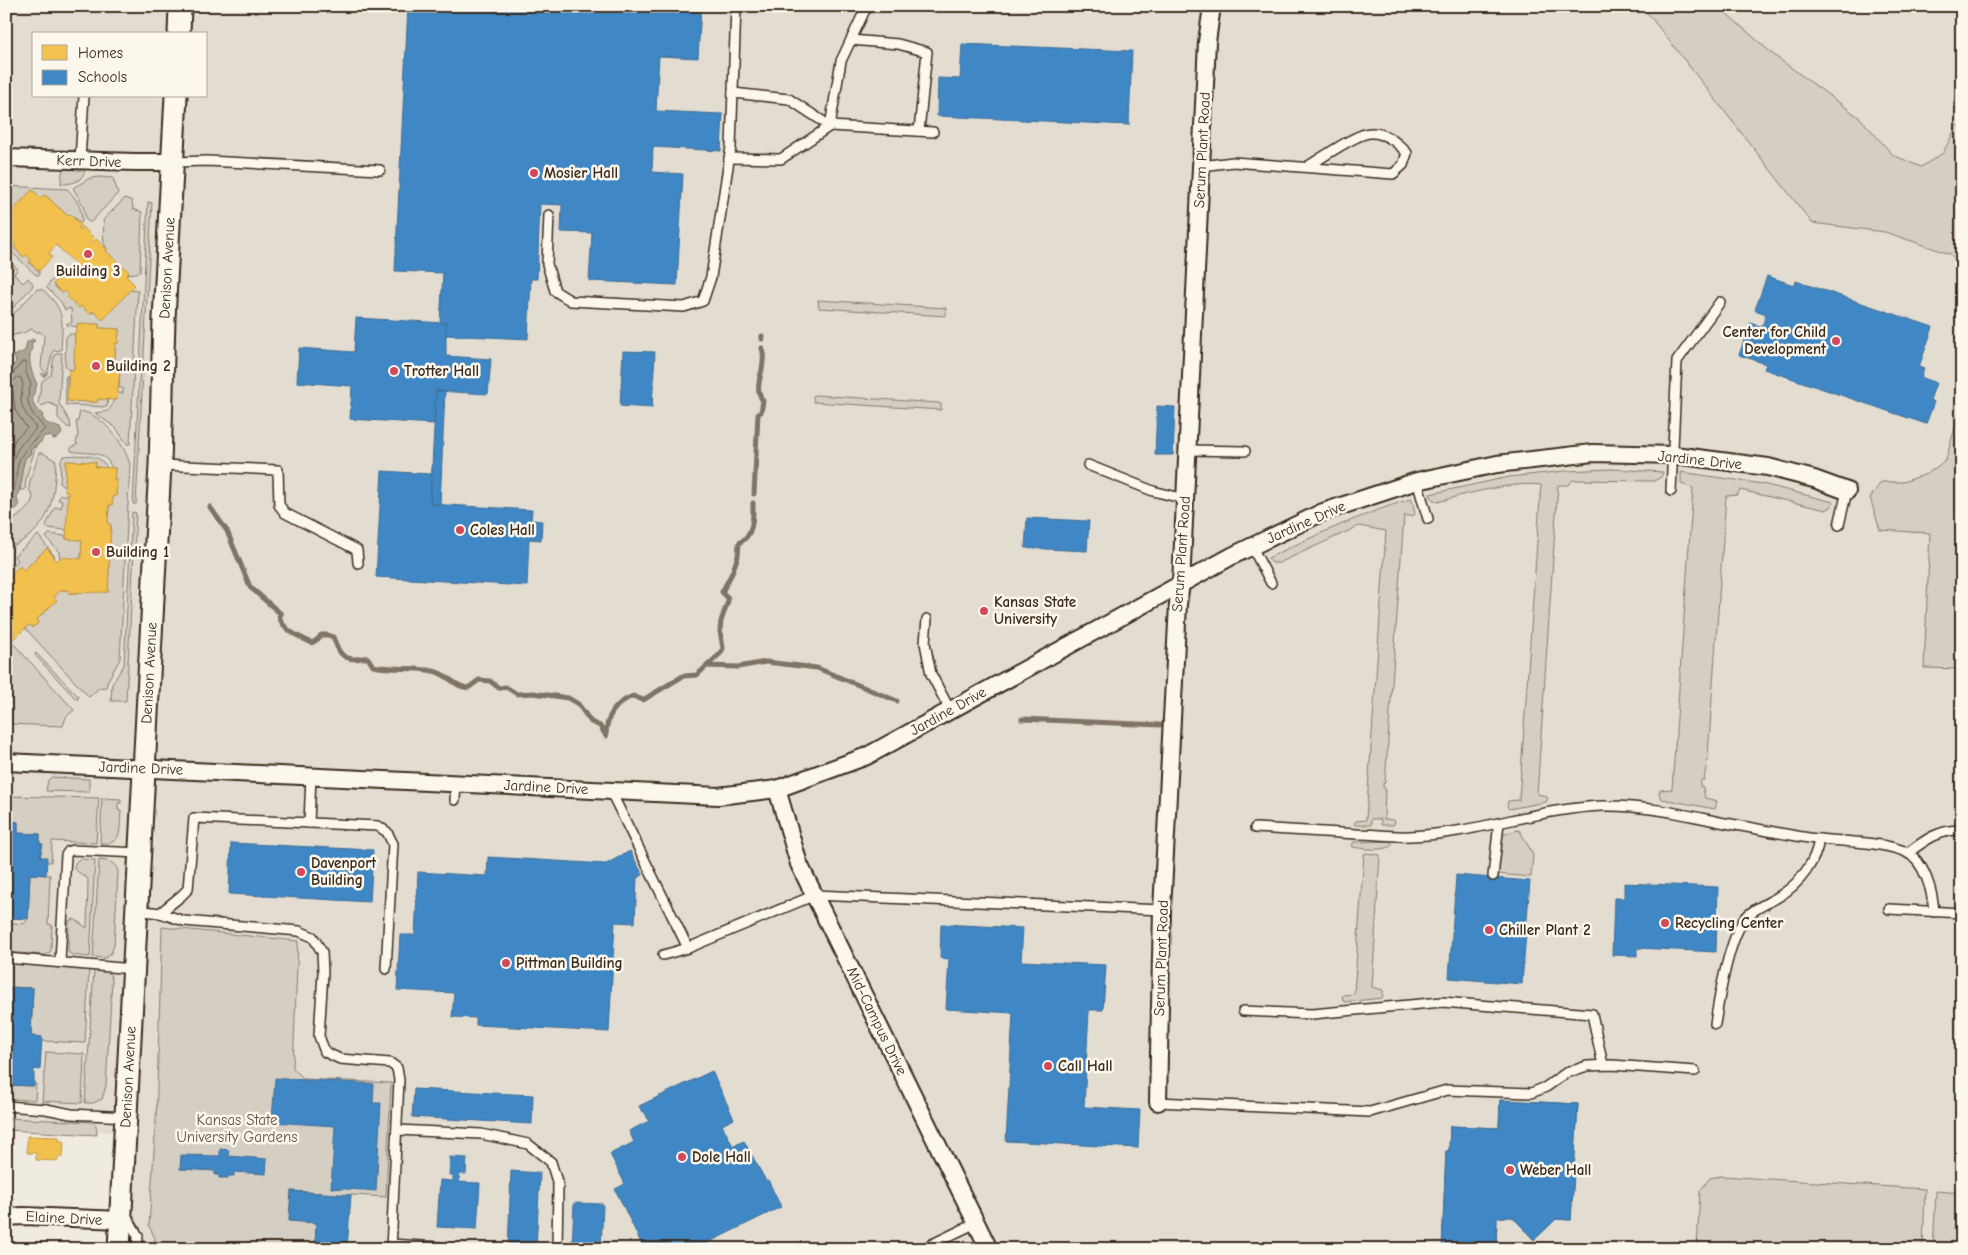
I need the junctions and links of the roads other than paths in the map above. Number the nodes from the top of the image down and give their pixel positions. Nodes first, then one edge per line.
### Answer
1 (180, 6) edge
2 (736, 6) edge
3 (870, 6) edge
4 (1212, 6) edge
5 (179, 32) edge
6 (851, 40) junction
7 (733, 93) junction
8 (84, 98) edge
9 (176, 98) edge
10 (830, 126) junction
11 (919, 131) junction
12 (933, 132) dead end
13 (6, 158) edge
14 (729, 158) junction
15 (80, 160) junction
16 (173, 162) junction
17 (1201, 166) junction
18 (1307, 167) junction
19 (380, 170) dead end
20 (549, 215) dead end
21 (1720, 302) dead end
22 (1187, 450) junction
23 (1245, 451) dead end
24 (1674, 455) junction
25 (160, 465) junction
26 (1088, 465) dead end
27 (1417, 481) junction
28 (1671, 491) dead end
29 (1847, 491) joint
30 (1185, 499) junction
31 (1428, 519) dead end
32 (1839, 525) dead end
33 (1252, 546) junction
34 (358, 563) dead end
35 (1270, 583) dead end
36 (1181, 584) junction
37 (927, 619) dead end
38 (950, 710) junction
39 (6, 762) edge
40 (144, 768) junction
41 (311, 776) junction
42 (456, 783) junction
43 (777, 789) junction
44 (610, 790) junction
45 (455, 800) dead end
46 (1499, 823) junction
47 (309, 824) junction
48 (1255, 828) dead end
49 (1962, 830) edge
50 (1819, 839) junction
51 (139, 853) junction
52 (1908, 853) junction
53 (1493, 876) dead end
54 (814, 895) junction
55 (1889, 909) dead end
56 (136, 910) junction
57 (1162, 910) junction
58 (1934, 912) junction
59 (160, 913) junction
60 (1962, 913) edge
61 (688, 948) junction
62 (663, 955) dead end
63 (6, 958) edge
64 (60, 961) junction
65 (133, 968) junction
66 (386, 969) dead end
67 (1243, 1011) dead end
68 (1715, 1024) dead end
69 (1603, 1065) junction
70 (1694, 1071) dead end
71 (1158, 1102) joint
72 (6, 1106) edge
73 (126, 1117) junction
74 (397, 1130) junction
75 (122, 1214) junction
76 (6, 1217) edge
77 (976, 1224) junction
78 (391, 1247) edge
79 (119, 1249) edge
80 (137, 1249) edge
81 (438, 1249) edge
82 (557, 1249) edge
83 (922, 1249) edge
84 (989, 1249) edge

1 - 5 street
2 - 7 lane
3 - 6 lane
4 - 17 street, Serum Plant Road
6 - 10 lane
6 - 11 lane
7 - 10 lane
7 - 14 lane
8 - 15 lane
9 - 16 street, Denison Avenue
10 - 11 lane
10 - 14 lane
11 - 12 lane
13 - 15 street, Kerr Drive
14 - 20 lane
15 - 16 street, Kerr Drive
16 - 19 lane
16 - 25 street, Denison Avenue
17 - 18 lane
17 - 22 street, Serum Plant Road
18 - 18 lane
21 - 24 lane
22 - 23 lane
22 - 30 street, Serum Plant Road
24 - 27 street, Jardine Drive
24 - 28 lane
24 - 29 street, Jardine Drive
25 - 34 lane
25 - 40 street, Denison Avenue
26 - 30 lane
27 - 31 lane
27 - 33 street, Jardine Drive
29 - 32 lane
30 - 36 street, Serum Plant Road
33 - 35 lane
33 - 36 street, Jardine Drive
36 - 38 street, Jardine Drive
36 - 57 street, Serum Plant Road
37 - 38 lane
38 - 43 street, Jardine Drive
39 - 40 street, Jardine Drive
40 - 41 street, Jardine Drive
40 - 51 street, Denison Avenue
41 - 42 street, Jardine Drive
41 - 47 lane
42 - 44 street, Jardine Drive
42 - 45 lane
43 - 44 street, Jardine Drive
43 - 54 street, Mid-Campus Drive
44 - 61 lane
46 - 48 lane
46 - 50 lane
46 - 53 lane
47 - 59 lane
47 - 66 lane
49 - 52 lane
50 - 52 lane
50 - 68 lane
51 - 56 street, Denison Avenue
51 - 64 lane
52 - 58 lane
54 - 57 lane
54 - 61 lane
54 - 77 street, Mid-Campus Drive
55 - 58 lane
56 - 59 lane
56 - 65 street, Denison Avenue
57 - 71 street, Serum Plant Road
58 - 60 lane
59 - 74 lane
61 - 62 lane
63 - 64 lane
64 - 65 lane
65 - 73 street, Denison Avenue
67 - 69 lane
69 - 70 lane
69 - 71 lane
72 - 73 lane
73 - 75 street, Denison Avenue
74 - 78 lane
74 - 82 lane
75 - 76 street, Elaine Drive
75 - 79 street, Denison Avenue
75 - 80 lane
77 - 83 lane
77 - 84 street, Mid-Campus Drive
78 - 81 lane

